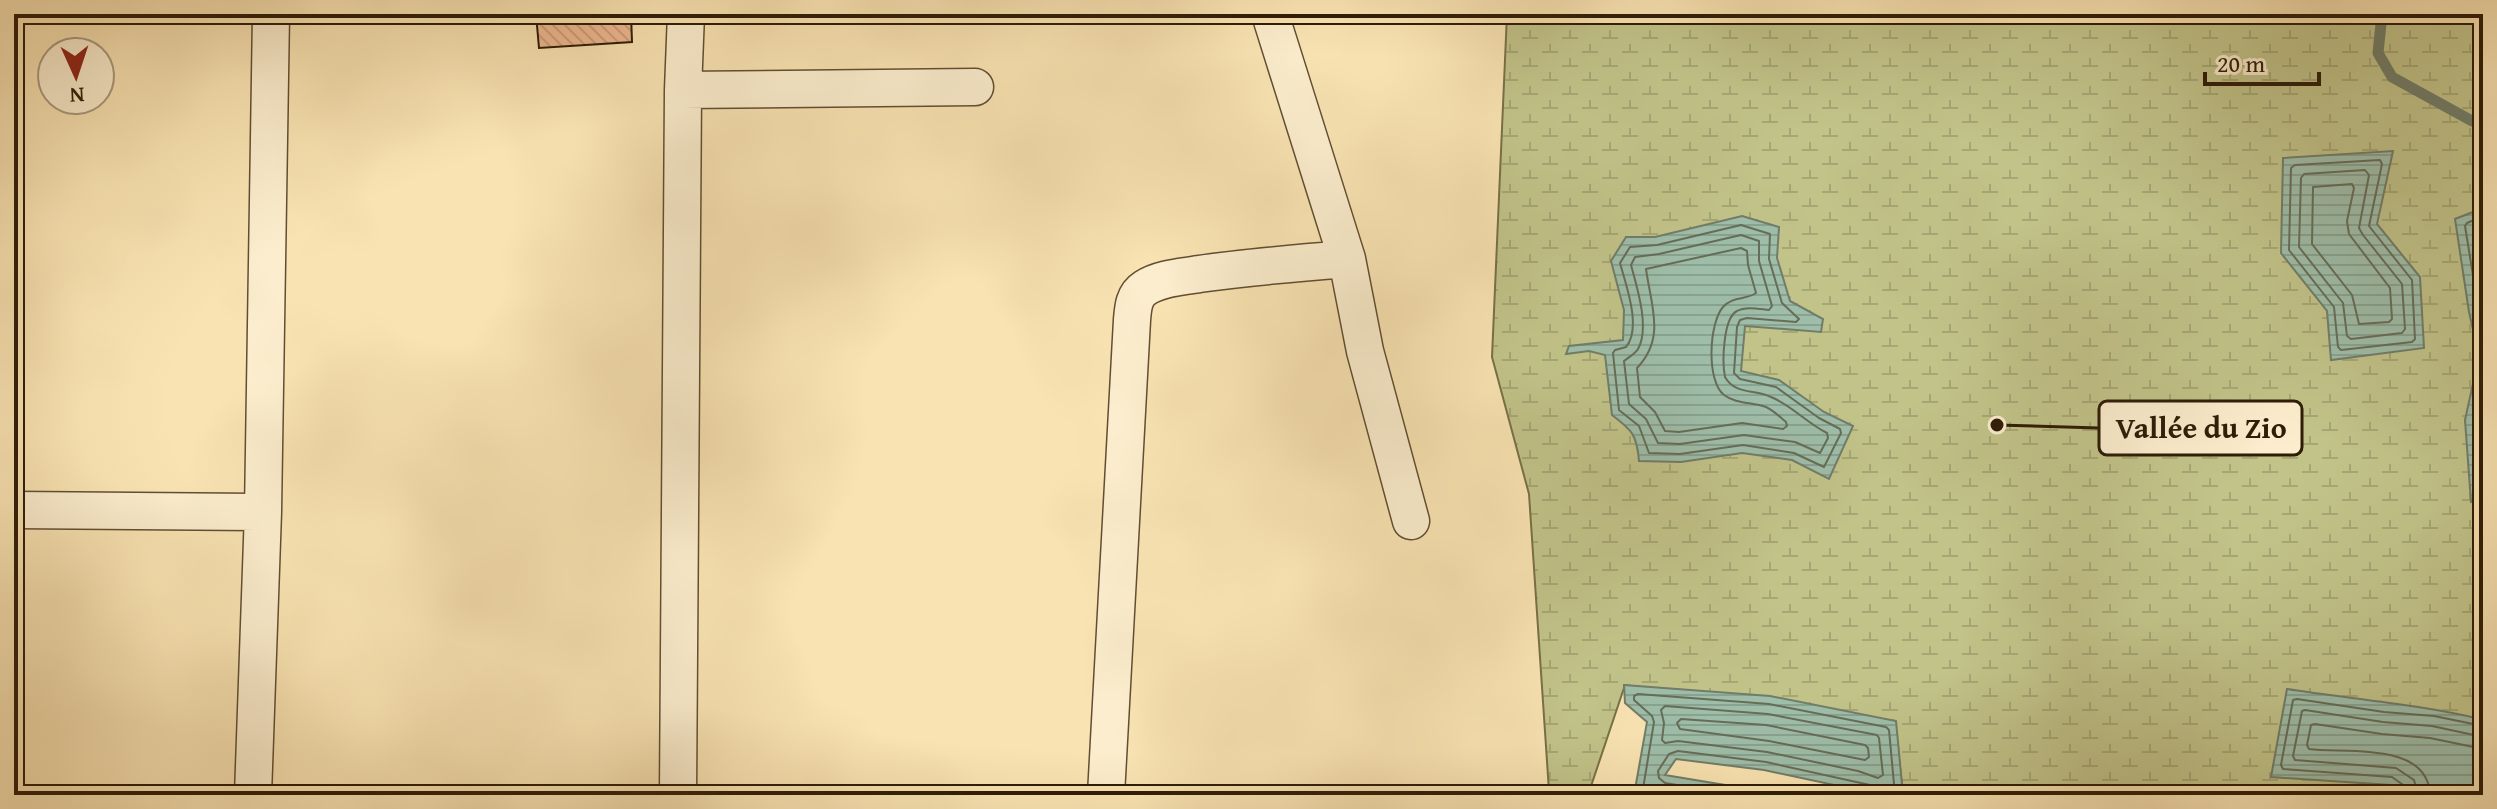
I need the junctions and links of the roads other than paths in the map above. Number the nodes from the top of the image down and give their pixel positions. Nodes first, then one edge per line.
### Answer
1 (271, 14) edge
2 (686, 14) edge
3 (1270, 14) edge
4 (975, 87) dead end
5 (683, 90) junction
6 (1347, 259) junction
7 (14, 510) edge
8 (263, 512) junction
9 (1411, 521) dead end
10 (253, 795) edge
11 (678, 795) edge
12 (1106, 795) edge

1 - 8 street
2 - 5 street
3 - 6 street
4 - 5 street
5 - 11 street
6 - 9 street
6 - 12 street
7 - 8 street
8 - 10 street

